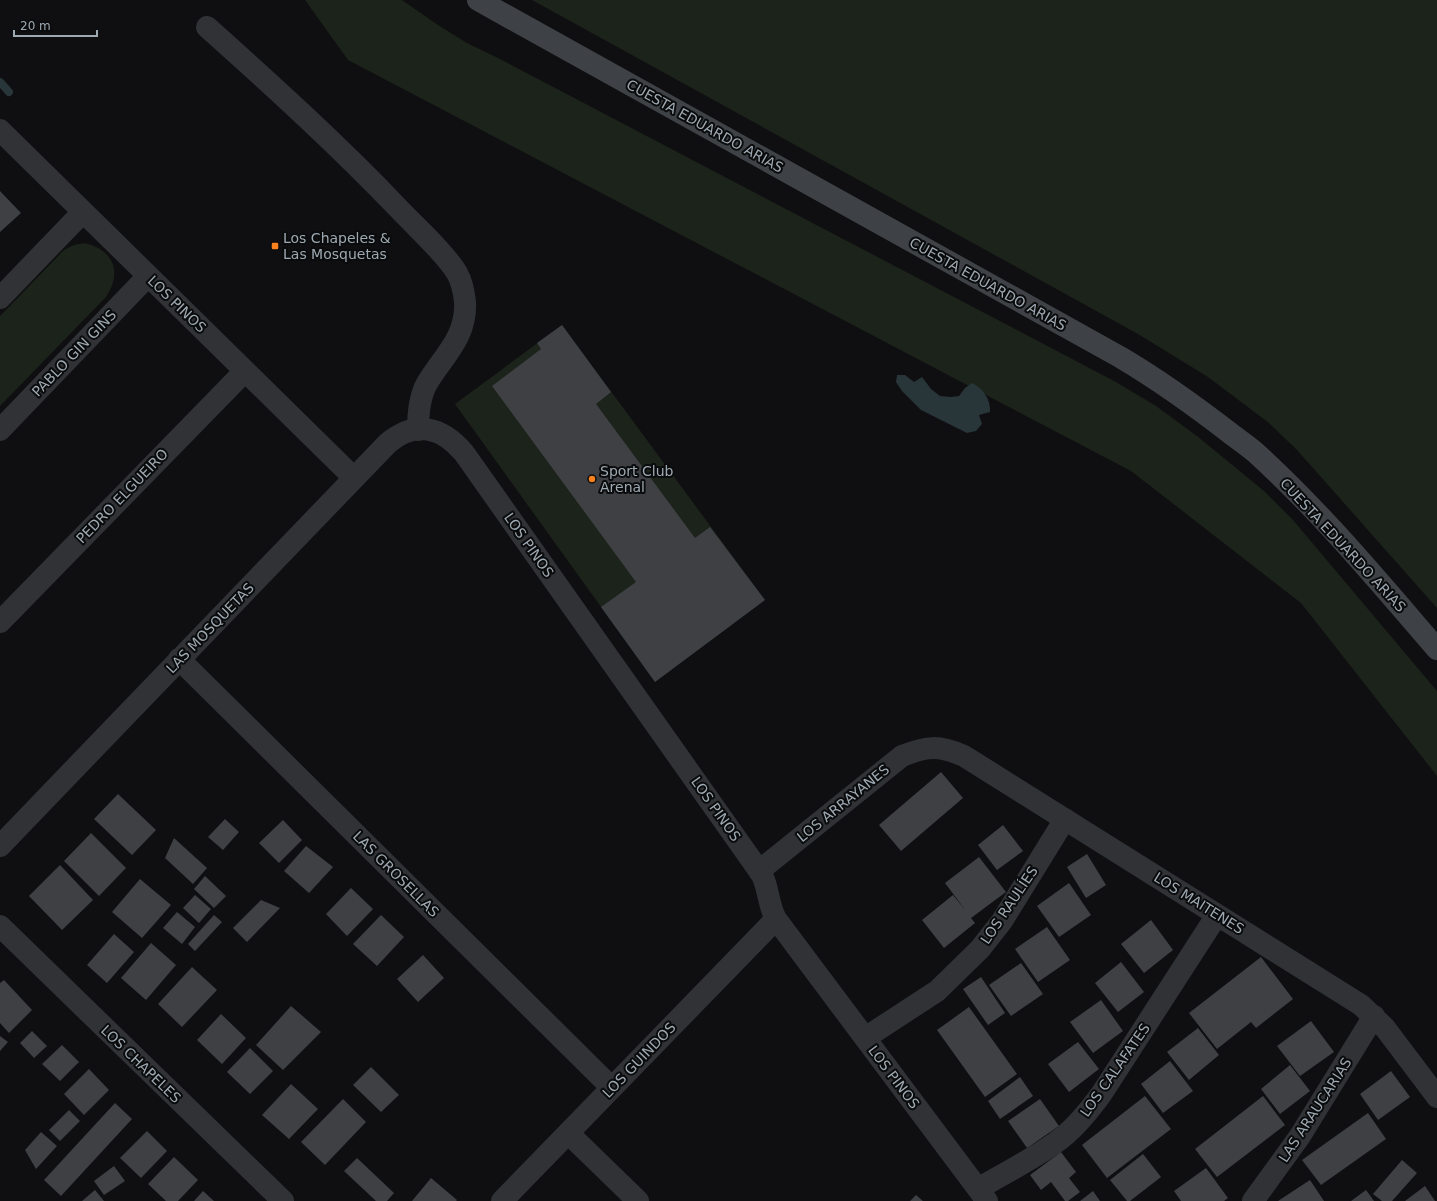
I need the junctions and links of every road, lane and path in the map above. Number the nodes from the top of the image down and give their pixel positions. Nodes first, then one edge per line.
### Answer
1 (478, 0) edge
2 (207, 27) dead end
3 (0, 130) edge
4 (83, 212) junction
5 (148, 276) junction
6 (0, 298) edge
7 (245, 371) junction
8 (0, 430) edge
9 (424, 430) junction
10 (354, 478) junction
11 (0, 622) edge
12 (1437, 649) edge
13 (179, 660) junction
14 (933, 748) joint
15 (1065, 819) junction
16 (0, 846) edge
17 (759, 871) junction
18 (1217, 915) junction
19 (776, 918) junction
20 (0, 926) edge
21 (1374, 1016) junction
22 (865, 1038) junction
23 (612, 1088) junction
24 (1437, 1097) edge
25 (568, 1133) junction
26 (982, 1195) edge
27 (283, 1201) edge
28 (502, 1201) edge
29 (638, 1201) edge
30 (1253, 1201) edge

1 - 12 street, CUESTA EDUARDO ARIAS
2 - 9 street
3 - 4 street, LOS PINOS
4 - 5 street, LOS PINOS
4 - 6 street
5 - 7 street, LOS PINOS
5 - 8 street, PABLO GIN GINS
7 - 10 street, LOS PINOS
7 - 11 street, PEDRO ELGUEIRO
9 - 10 street, LAS MOSQUETAS
9 - 17 street, LOS PINOS
10 - 13 street, LAS MOSQUETAS
13 - 16 street, LAS MOSQUETAS
13 - 23 street, LAS GROSELLAS
14 - 15 street, LOS MAITENES
14 - 17 street, LOS ARRAYANES
15 - 18 street, LOS MAITENES
15 - 22 street, LOS RAULÍES
17 - 19 street, LOS PINOS
18 - 21 street, LOS MAITENES
18 - 26 street, LOS CALAFATES
19 - 22 street, LOS PINOS
19 - 23 street, LOS GUINDOS
20 - 27 street, LOS CHAPELES
21 - 24 street, LOS MAITENES
21 - 30 street, LAS ARAUCARIAS
22 - 26 street, LOS PINOS
23 - 25 street, LOS GUINDOS
25 - 28 street, LOS GUINDOS
25 - 29 street

